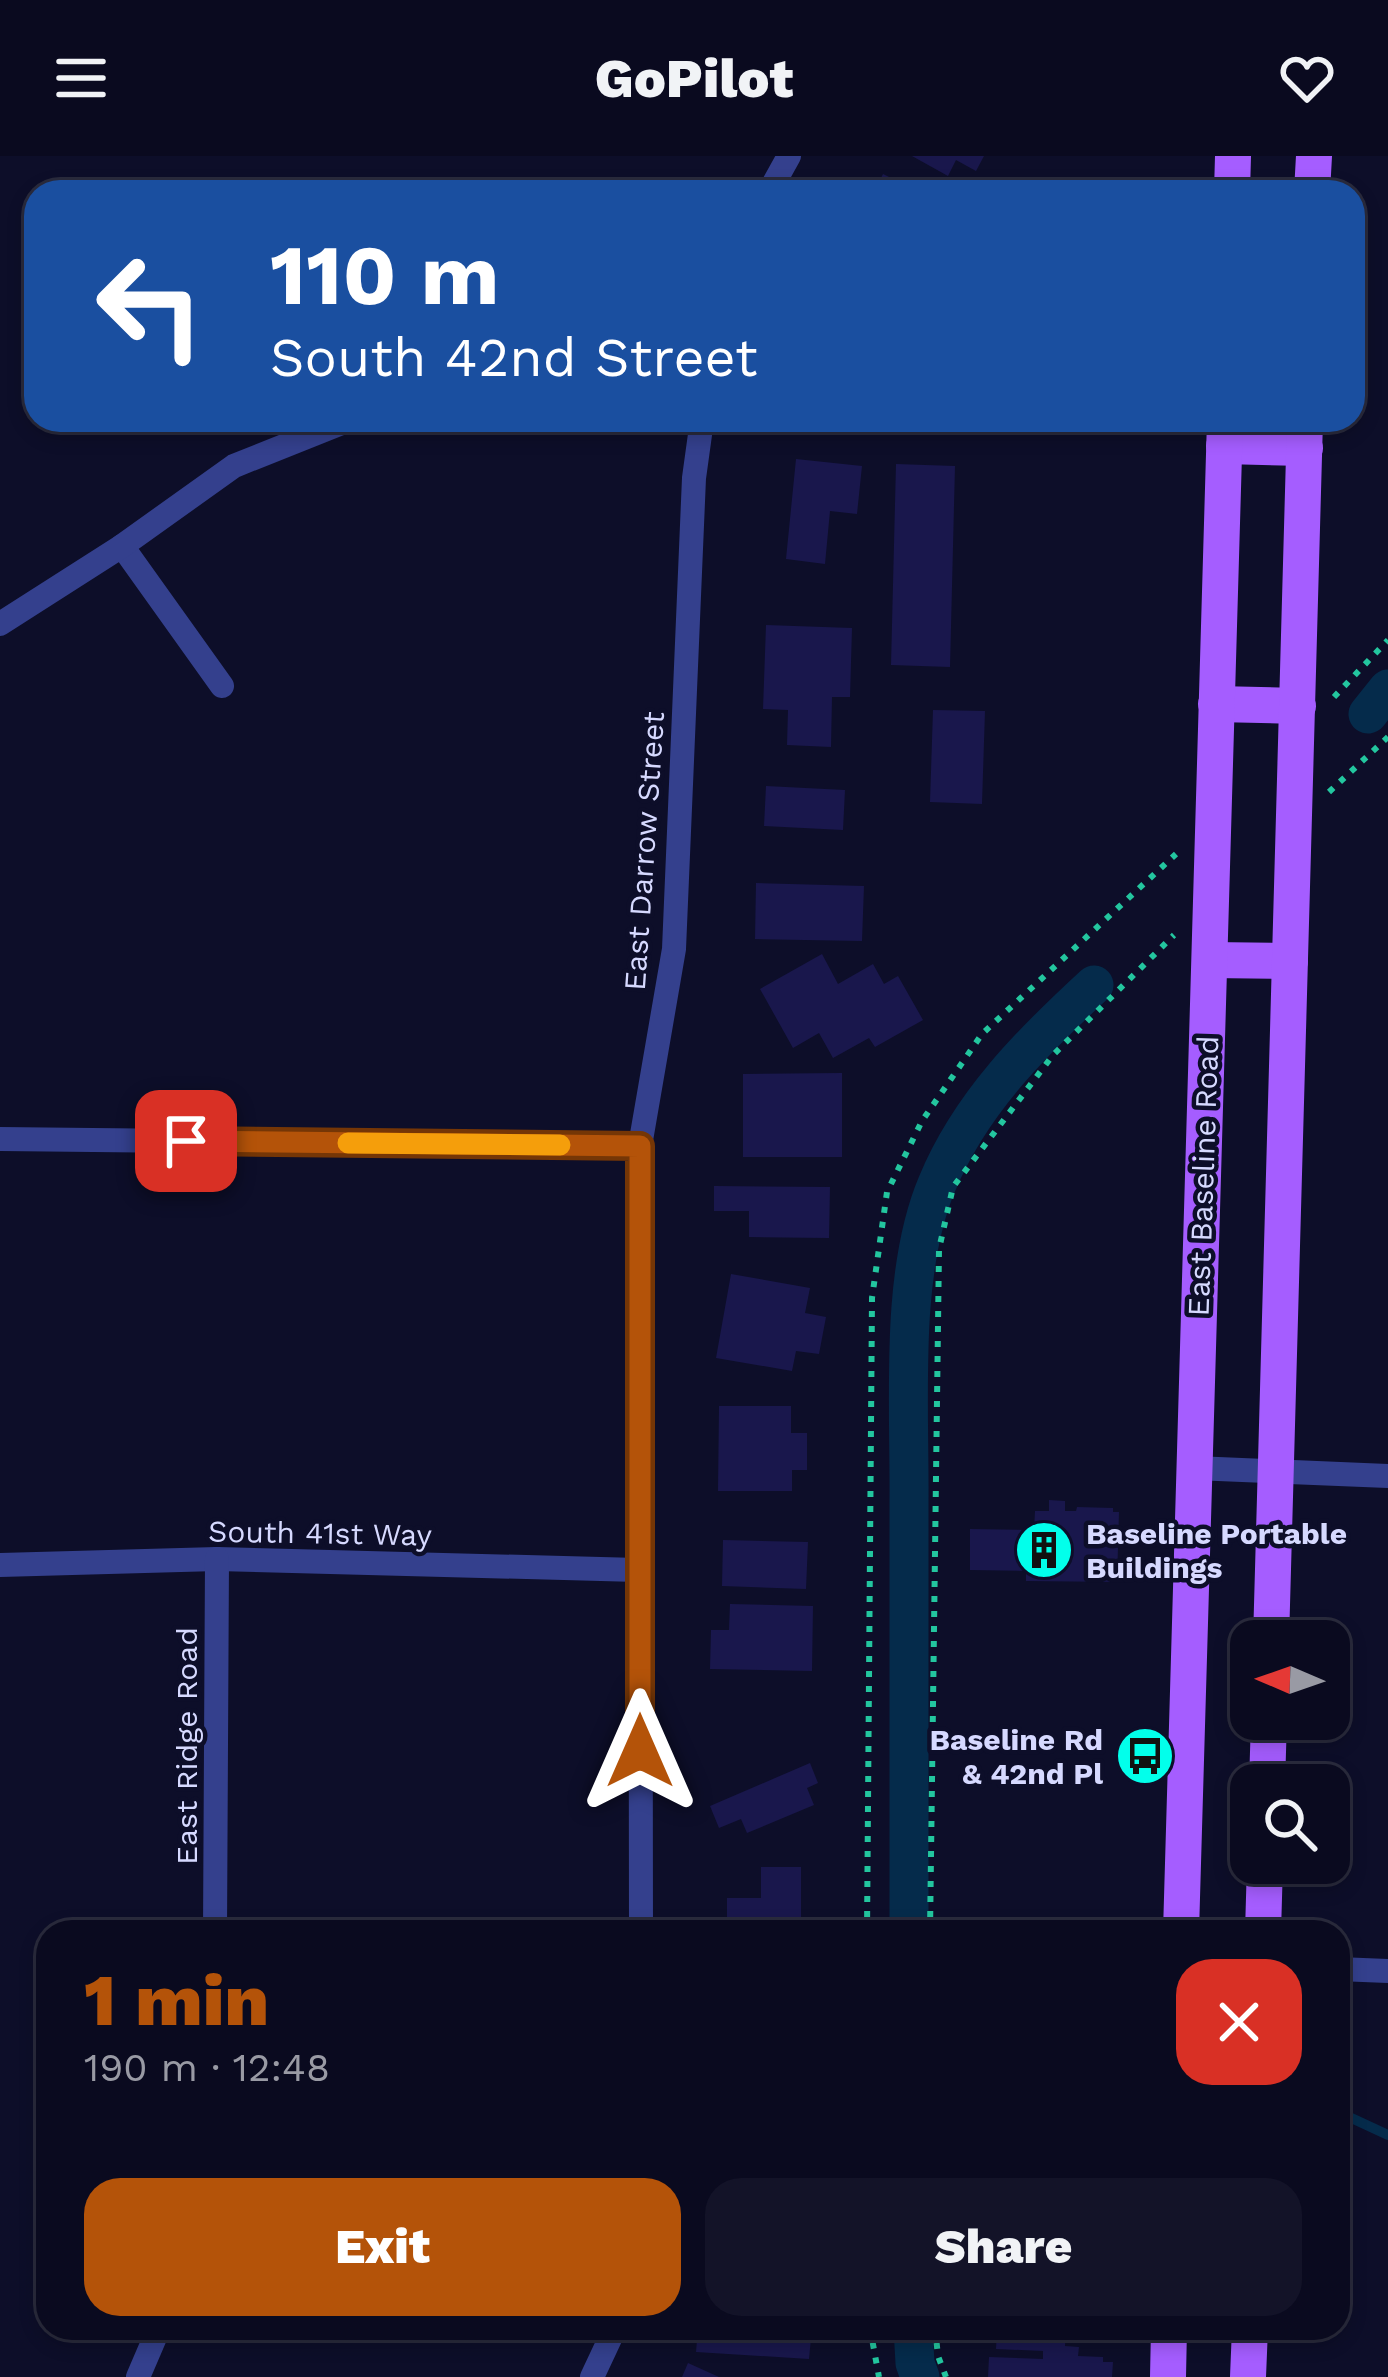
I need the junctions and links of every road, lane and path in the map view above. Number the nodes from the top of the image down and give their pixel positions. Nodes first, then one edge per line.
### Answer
1 (320, 432) edge
2 (700, 432) edge
3 (1224, 433) edge
4 (1305, 434) edge
5 (122, 546) junction
6 (0, 625) edge
7 (222, 686) dead end
8 (1216, 704) junction
9 (1298, 706) junction
10 (1388, 736) edge
11 (1294, 824) junction
12 (1165, 865) dead end
13 (1211, 903) junction
14 (1210, 960) junction
15 (1290, 961) junction
16 (0, 1138) edge
17 (640, 1146) junction
18 (1194, 1468) junction
19 (1275, 1471) junction
20 (1388, 1476) edge
21 (218, 1559) junction
22 (0, 1565) edge
23 (638, 1570) junction
24 (1271, 1620) edge
25 (1264, 1884) edge
26 (215, 1920) edge
27 (641, 1920) edge
28 (867, 1920) edge
29 (930, 1920) edge
30 (1181, 1920) edge
31 (1263, 1920) edge
32 (1350, 1969) edge
33 (1388, 1971) edge
34 (154, 2340) edge
35 (609, 2340) edge
36 (872, 2340) edge
37 (936, 2340) edge
38 (1169, 2340) edge
39 (1250, 2340) edge
40 (138, 2377) edge
41 (592, 2377) edge
42 (879, 2377) edge
43 (946, 2377) edge
44 (1168, 2377) edge
45 (1248, 2377) edge

1 - 5 street
2 - 17 street, East Darrow Street
3 - 4 main road
3 - 8 main road, East Baseline Road
4 - 9 main road
5 - 6 street
5 - 7 street
8 - 9 main road
8 - 13 main road, East Baseline Road
9 - 11 main road
10 - 11 path
11 - 15 main road
12 - 28 path
13 - 14 main road, East Baseline Road
13 - 29 path
14 - 15 main road
14 - 18 main road, East Baseline Road
15 - 19 main road
16 - 17 street
17 - 23 street, East Darrow Street
18 - 19 street
18 - 30 main road, East Baseline Road
19 - 20 street
19 - 24 main road
21 - 22 street, South 41st Way
21 - 23 street, South 41st Way
21 - 26 street, East Ridge Road
23 - 27 street, East Darrow Street
25 - 31 main road
32 - 33 street
34 - 40 street
35 - 41 street
36 - 42 path
37 - 43 path
38 - 44 main road
39 - 45 main road

